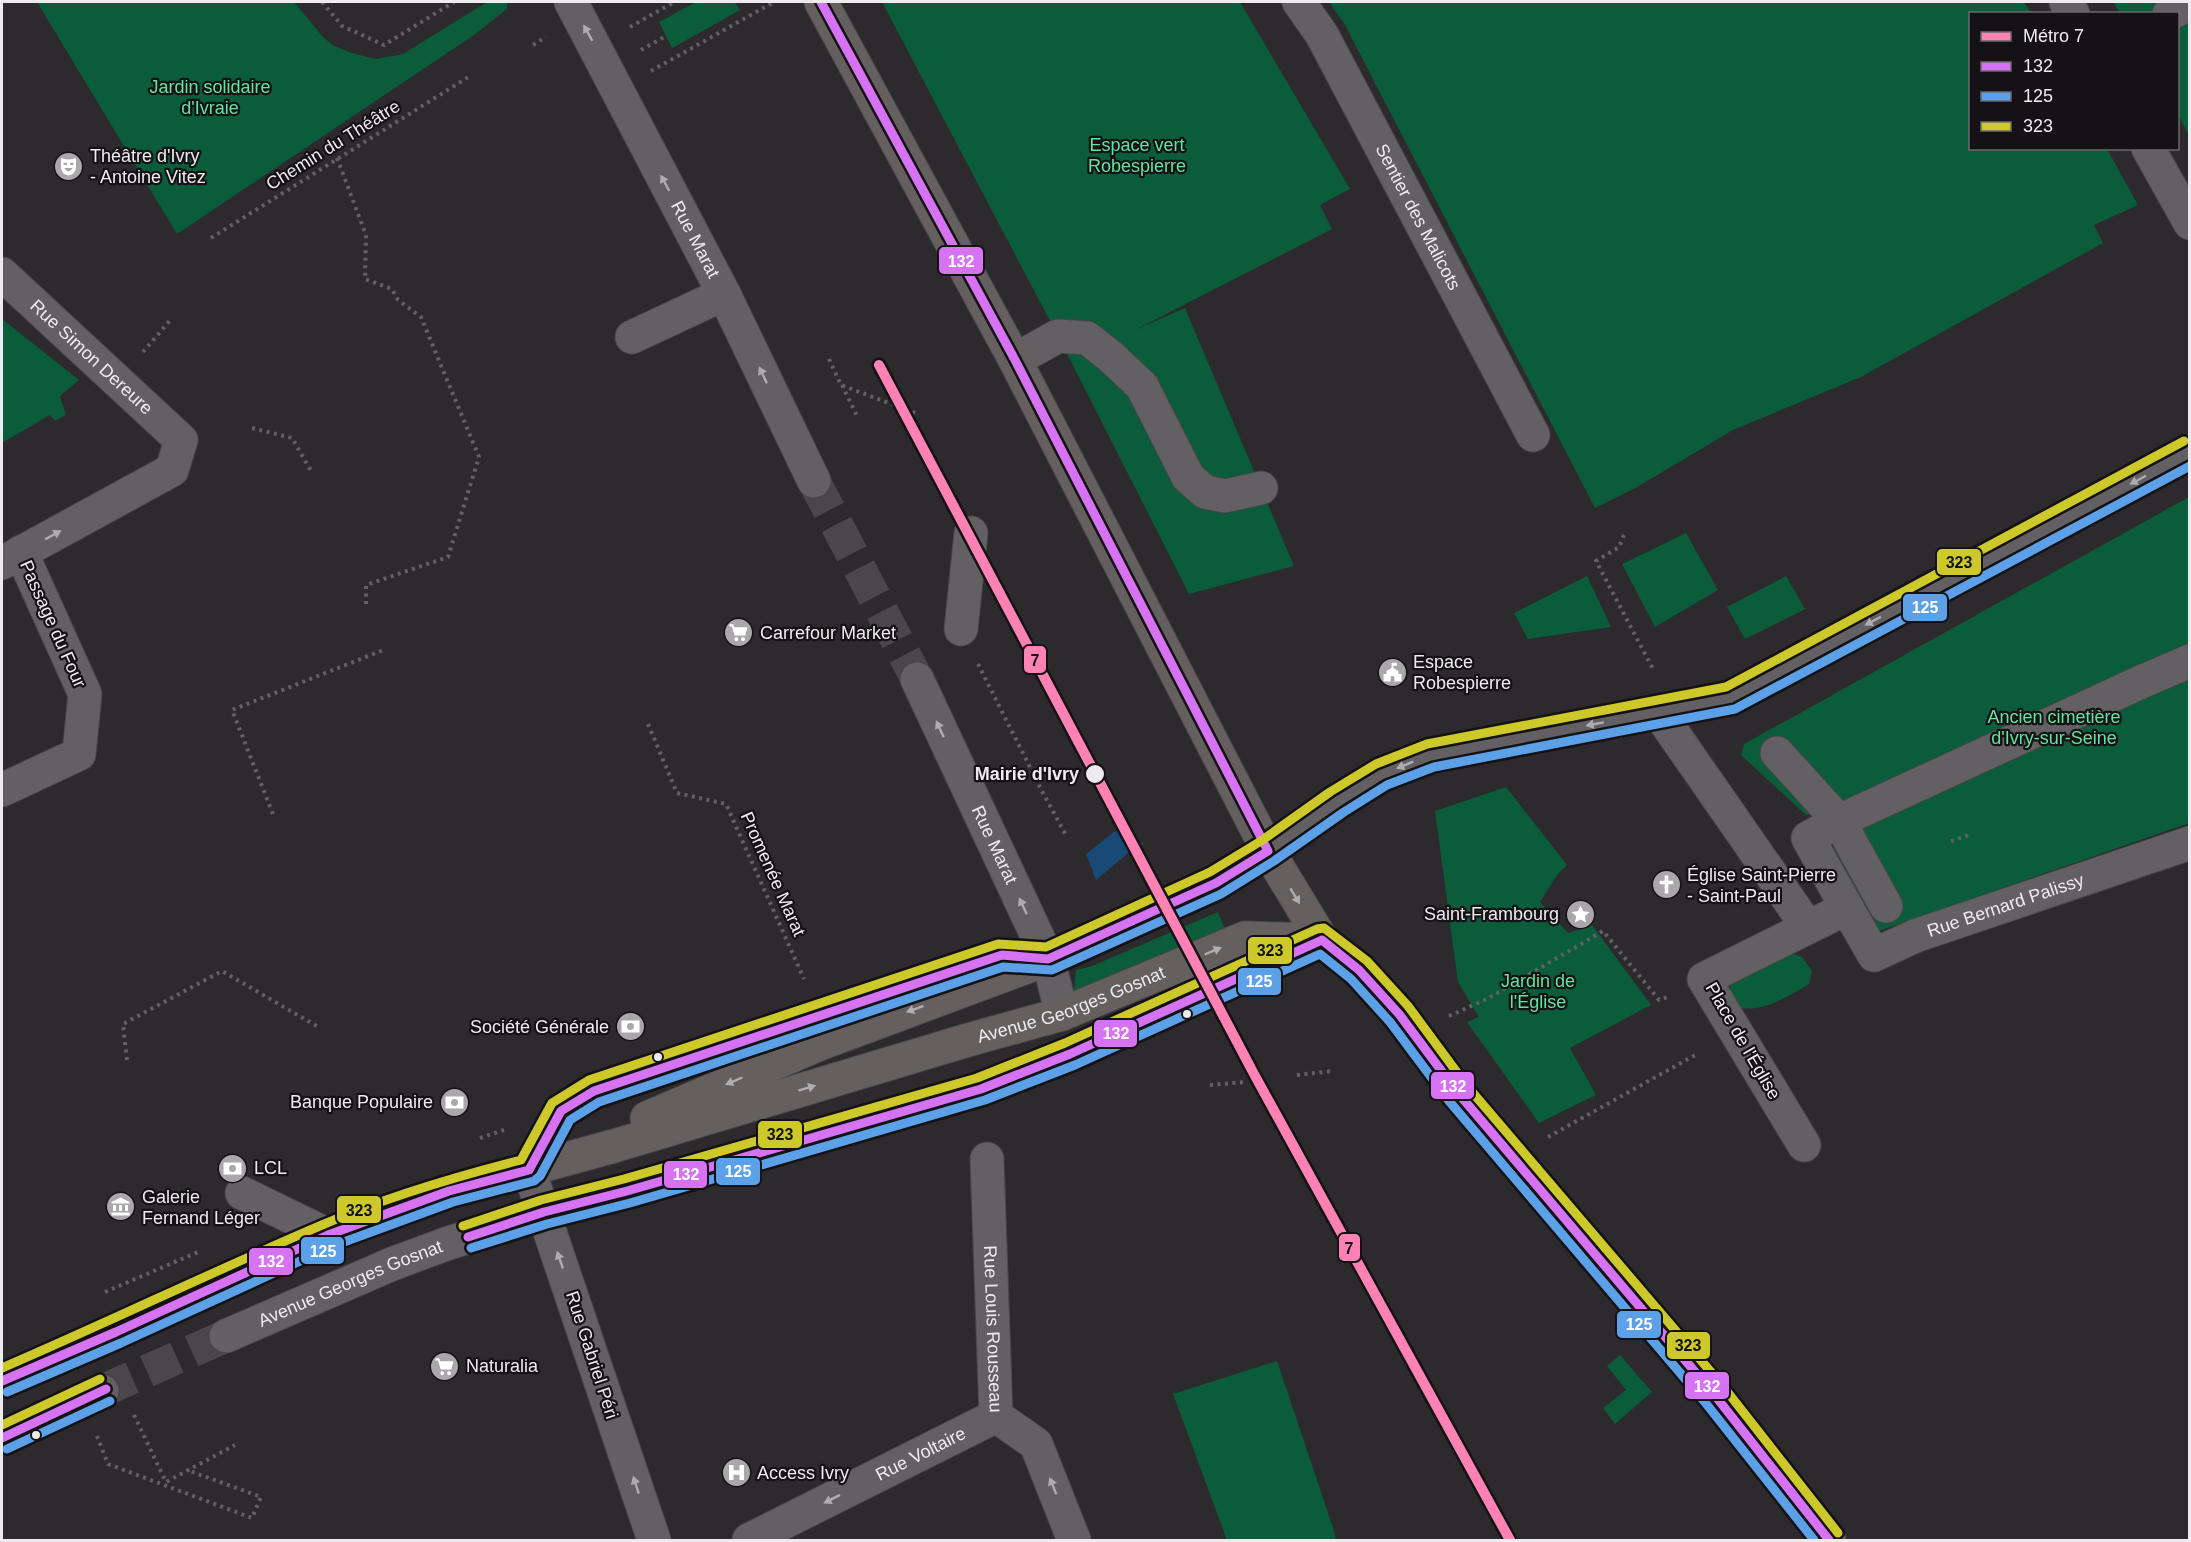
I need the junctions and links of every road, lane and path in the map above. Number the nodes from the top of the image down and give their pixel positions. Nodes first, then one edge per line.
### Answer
1 (322, 2) edge
2 (454, 2) edge
3 (571, 2) edge
4 (674, 2) edge
5 (774, 2) edge
6 (821, 2) edge
7 (1299, 2) edge
8 (2190, 4) edge
9 (2173, 12) edge
10 (630, 27) dead end
11 (664, 37) dead end
12 (645, 48) dead end
13 (651, 71) dead end
14 (470, 76) dead end
15 (2149, 150) edge
16 (337, 158) junction
17 (2190, 223) edge
18 (211, 238) dead end
19 (2, 274) edge
20 (724, 294) junction
21 (632, 337) dead end
22 (829, 359) dead end
23 (1015, 360) junction
24 (841, 385) junction
25 (918, 414) dead end
26 (857, 417) dead end
27 (252, 428) dead end
28 (1533, 435) dead end
29 (2190, 452) edge
30 (311, 471) dead end
31 (814, 481) tunnel mouth
32 (1261, 488) dead end
33 (971, 533) dead end
34 (1624, 535) dead end
35 (11, 557) edge
36 (366, 605) dead end
37 (961, 629) joint
38 (386, 648) dead end
39 (2190, 661) edge
40 (917, 679) tunnel mouth
41 (1666, 711) junction
42 (648, 724) dead end
43 (1777, 753) dead end
44 (2, 790) edge
45 (273, 814) dead end
46 (1834, 824) junction
47 (1969, 835) dead end
48 (1067, 837) dead end
49 (1951, 841) dead end
50 (2190, 843) edge
51 (1268, 851) junction
52 (1886, 906) dead end
53 (1847, 908) junction
54 (1807, 926) junction
55 (1322, 940) junction
56 (1048, 958) junction
57 (802, 972) dead end
58 (1668, 996) dead end
59 (1487, 999) dead end
60 (1062, 1014) junction
61 (320, 1028) dead end
62 (1697, 1054) dead end
63 (127, 1060) dead end
64 (1333, 1071) dead end
65 (1297, 1075) dead end
66 (1245, 1082) dead end
67 (1210, 1085) dead end
68 (1804, 1144) dead end
69 (1511, 1158) junction
70 (987, 1160) dead end
71 (529, 1170) junction
72 (242, 1193) dead end
73 (544, 1212) junction
74 (328, 1235) junction
75 (228, 1280) tunnel mouth
76 (116, 1332) tunnel mouth
77 (226, 1336) tunnel mouth
78 (2, 1381) edge
79 (92, 1396) joint
80 (133, 1413) dead end
81 (996, 1416) junction
82 (2, 1438) edge
83 (235, 1445) dead end
84 (187, 1470) junction
85 (654, 1540) edge
86 (749, 1540) edge
87 (1074, 1540) edge
88 (1829, 1540) edge

1 - 2 path
20 -> 3 street, Rue Marat
4 - 10 path
5 - 13 path
6 - 23 main road
7 - 28 street, Sentier des Malicots
8 - 9 street
11 - 12 path
14 - 16 path, Chemin du Théâtre
15 - 17 street
16 - 18 path, Chemin du Théâtre
16 - 36 path
35 -> 19 street, Rue Simon Dereure
20 - 21 street
31 -> 20 street, Rue Marat
22 - 24 path
23 - 32 street
23 - 51 main road
24 - 25 path
24 - 26 path
27 - 30 path
29 -> 41 street
33 - 37 street
34 - 41 path
35 - 44 street, Passage du Four
37 - 48 path
38 - 45 path
39 - 46 street
56 -> 40 street, Rue Marat
41 -> 51 street
41 - 54 street
42 - 57 path, Promenée Marat
43 - 46 street
46 - 52 street
46 - 53 street
47 - 49 path
50 - 53 street, Rue Bernard Palissy
51 -> 55 main road
51 - 56 main road, Avenue Georges Gosnat
53 - 54 street
54 - 68 street, Place de l'Église
60 -> 55 main road, Avenue Georges Gosnat
55 - 69 main road
55 - 73 street, Avenue Georges Gosnat
56 - 60 street, Rue Marat
56 -> 71 main road, Avenue Georges Gosnat
56 - 71 street, Avenue Georges Gosnat
58 - 59 path
71 -> 60 main road, Avenue Georges Gosnat
61 - 63 path
62 - 69 path
64 - 65 path
66 - 67 path
69 - 88 main road
70 - 81 street, Rue Louis Rousseau
71 - 73 street, Rue Gabriel Péri
71 - 74 main road, Avenue Georges Gosnat
72 - 74 street
73 - 77 street, Avenue Georges Gosnat
85 -> 73 street, Rue Gabriel Péri
74 - 75 main road, Avenue Georges Gosnat
76 - 78 main road
79 - 82 street
79 - 84 path
80 - 84 path
81 -> 86 street, Rue Voltaire
87 -> 81 street, Rue Louis Rousseau
83 - 84 path

